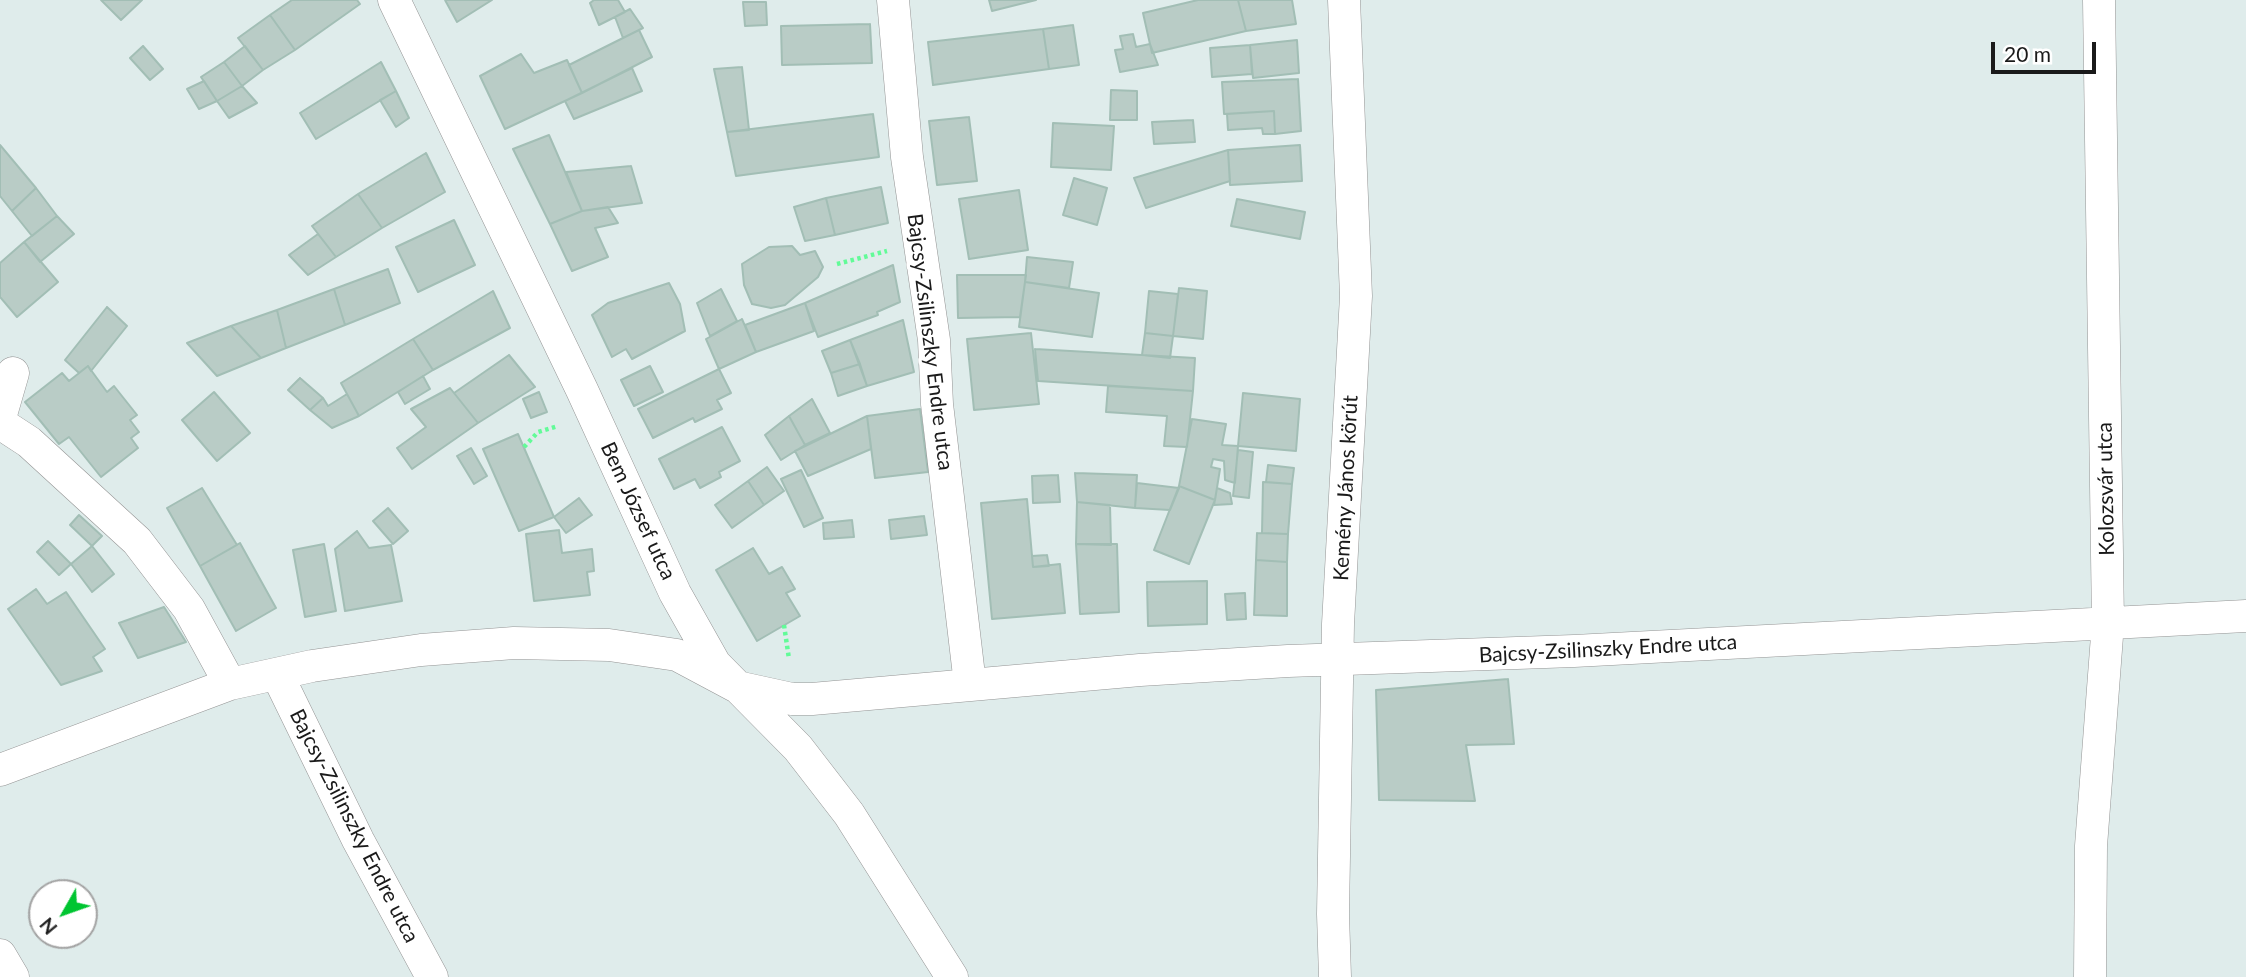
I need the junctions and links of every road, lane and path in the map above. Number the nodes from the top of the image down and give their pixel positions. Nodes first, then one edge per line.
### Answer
1 (394, 0) edge
2 (893, 0) edge
3 (1344, 0) edge
4 (2099, 0) edge
5 (893, 249) dead end
6 (837, 264) dead end
7 (13, 373) dead end
8 (0, 421) edge
9 (558, 426) dead end
10 (524, 447) dead end
11 (2246, 616) edge
12 (2108, 623) junction
13 (784, 625) dead end
14 (789, 659) dead end
15 (1337, 659) junction
16 (277, 674) junction
17 (230, 684) junction
18 (970, 684) junction
19 (737, 687) junction
20 (0, 770) edge
21 (0, 955) edge
22 (13, 977) edge
23 (432, 977) edge
24 (952, 977) edge
25 (1335, 977) edge
26 (2090, 977) edge

1 - 19 street, Bem József utca
2 - 18 street, Bajcsy-Zsilinszky Endre utca
3 - 15 street, Kemény János körút
4 - 12 street, Kolozsvár utca
5 - 6 path
7 - 8 street
8 - 17 street
9 - 10 path
11 - 12 street, Bajcsy-Zsilinszky Endre utca
12 - 15 street, Bajcsy-Zsilinszky Endre utca
12 - 26 street, Kolozsvár utca
13 - 14 path
15 - 18 street, Bajcsy-Zsilinszky Endre utca
15 - 25 street, Kemény János körút
16 - 17 street, Bajcsy-Zsilinszky Endre utca
16 - 19 street, Bajcsy-Zsilinszky Endre utca
16 - 23 street, Bajcsy-Zsilinszky Endre utca
17 - 20 street, Bajcsy-Zsilinszky Endre utca
18 - 19 street, Bajcsy-Zsilinszky Endre utca
19 - 24 street, Bem József utca
21 - 22 street

